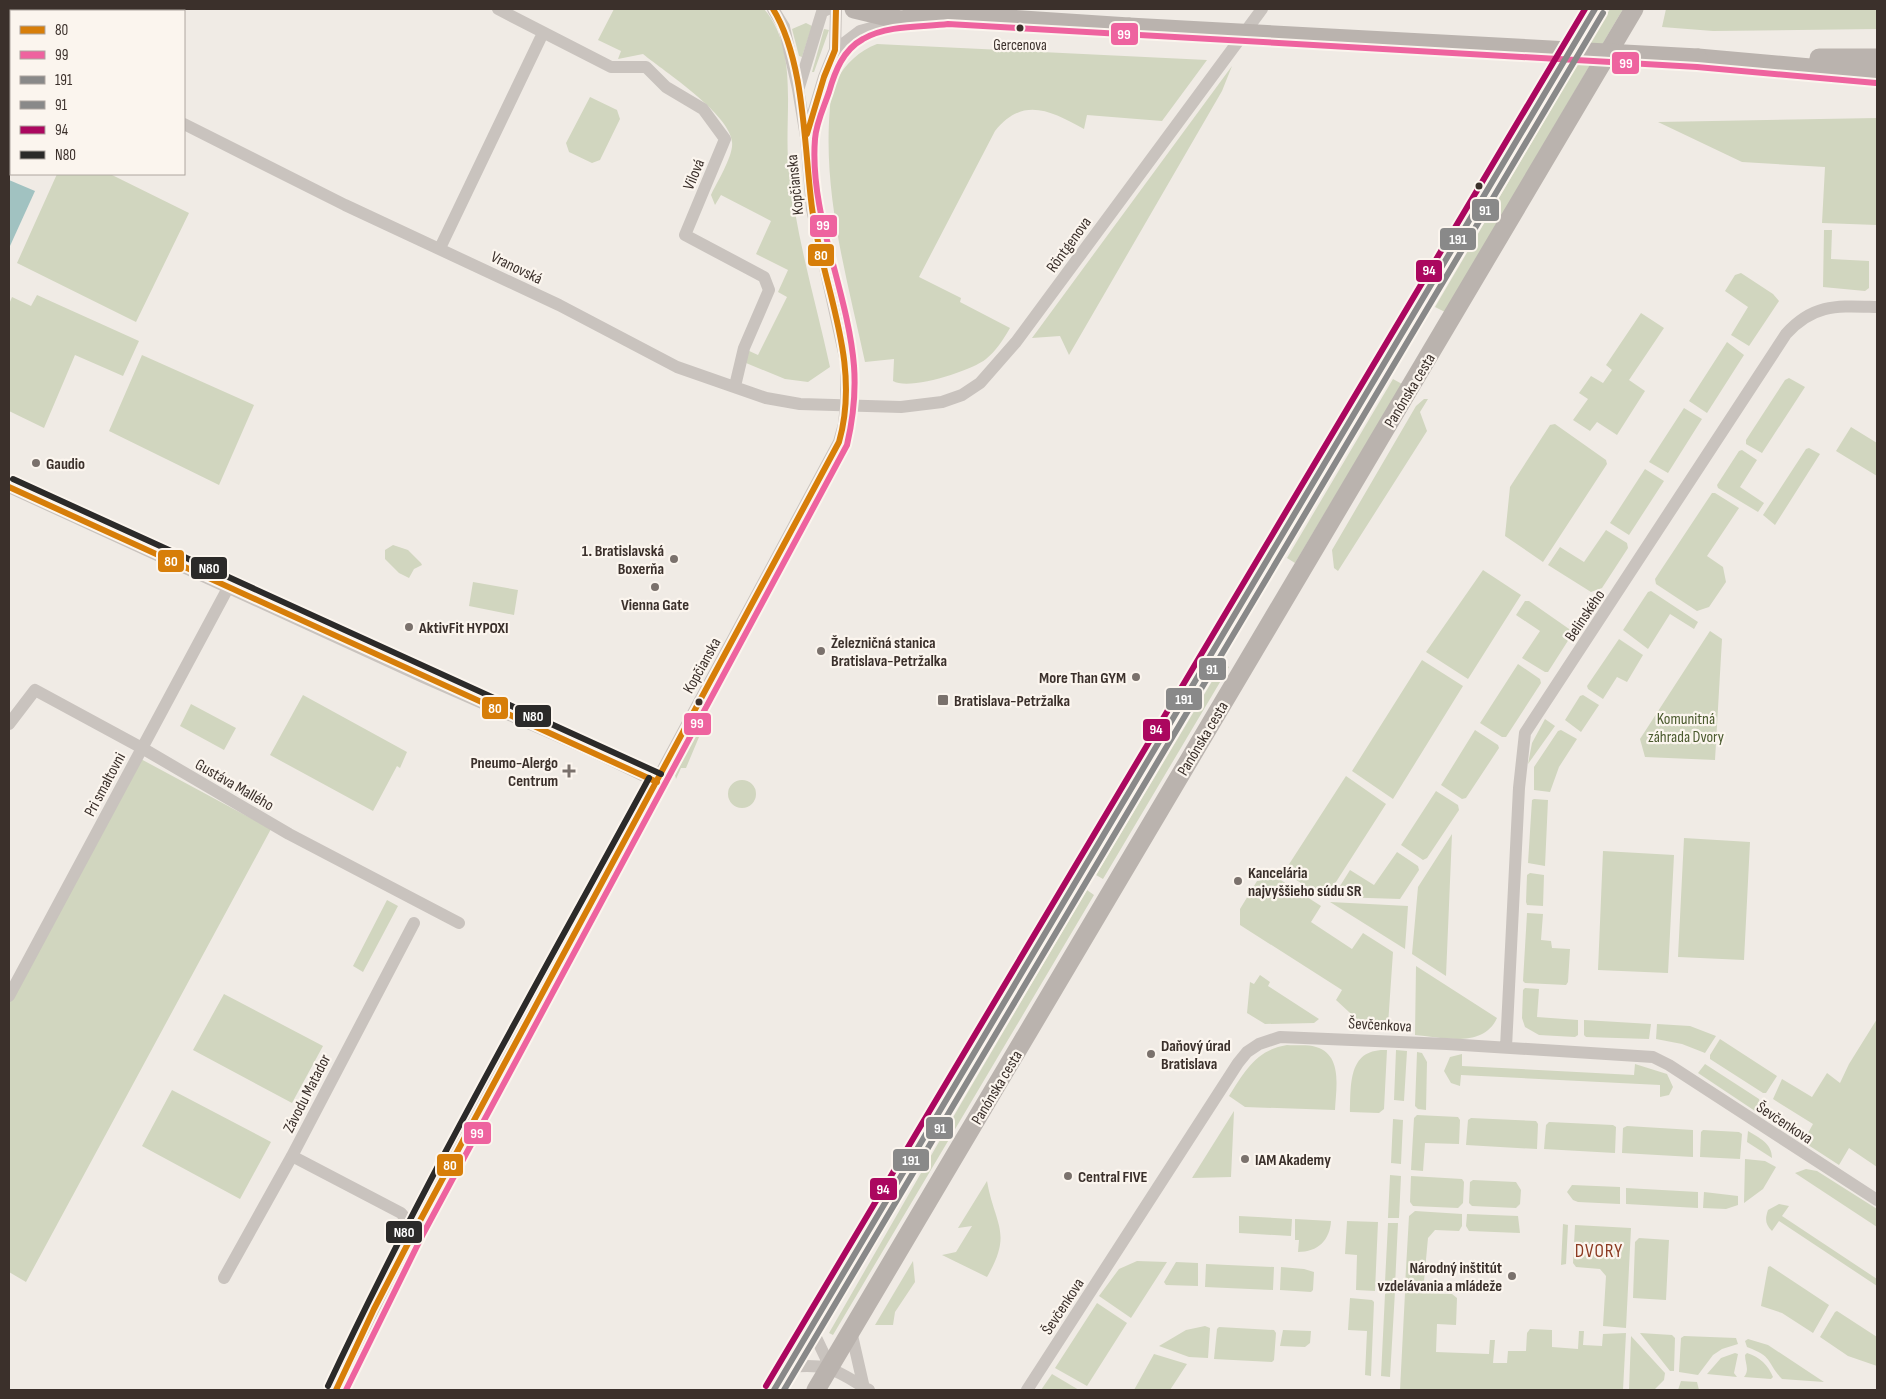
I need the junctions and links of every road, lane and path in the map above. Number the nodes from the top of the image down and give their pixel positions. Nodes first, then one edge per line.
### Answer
1 (498, 9) edge
2 (772, 9) edge
3 (828, 9) edge
4 (836, 9) edge
5 (854, 9) edge
6 (923, 9) edge
7 (979, 9) edge
8 (1262, 9) edge
9 (1595, 9) edge
10 (1634, 9) edge
11 (948, 16) junction
12 (900, 20) junction
13 (1020, 20) junction
14 (543, 33) junction
15 (835, 50) junction
16 (1698, 58) junction
17 (1877, 58) edge
18 (1877, 74) edge
19 (798, 89) junction
20 (185, 125) edge
21 (806, 137) junction
22 (440, 248) junction
23 (1877, 308) edge
24 (735, 386) junction
25 (846, 404) junction
26 (9, 488) edge
27 (228, 588) junction
28 (9, 724) edge
29 (142, 748) junction
30 (656, 782) junction
31 (414, 923) dead end
32 (459, 923) dead end
33 (9, 996) edge
34 (1506, 1047) junction
35 (292, 1156) junction
36 (1877, 1200) edge
37 (415, 1230) junction
38 (224, 1278) dead end
39 (812, 1329) junction
40 (852, 1331) junction
41 (789, 1367) junction
42 (830, 1367) junction
43 (866, 1389) edge
44 (336, 1390) edge
45 (774, 1390) edge
46 (816, 1390) edge
47 (1027, 1390) edge

1 - 14 street, Vilová
2 - 19 street, Kopčianska
3 - 19 street, Kopčianska
4 - 15 street, Kopčianska
5 - 12 main road
6 - 11 main road
7 - 13 main road
8 - 25 street, Röntgenova
9 - 39 main road
10 - 40 main road, Panónska cesta
11 - 12 main road
11 - 13 main road
12 - 15 street
13 - 16 main road, bridge
14 - 22 street
14 - 24 street, Vilová
15 - 21 street, Kopčianska
16 - 17 main road
16 - 18 main road
19 - 21 street, Kopčianska
20 - 22 street, Vranovská
21 - 25 street, Kopčianska
22 - 24 street, Vranovská
23 - 34 street, Belinského
24 - 25 street, Vranovská
25 - 30 street, Kopčianska
26 - 27 street
27 - 29 street, Pri smaltovni
27 - 30 street
28 - 29 street, Gustáva Mallého
29 - 32 street, Gustáva Mallého
29 - 33 street, Pri smaltovni
30 - 37 street, Kopčianska
31 - 35 street, Závodu Matador
34 - 36 street, Ševčenkova
34 - 47 street, Ševčenkova
35 - 37 street
35 - 38 street, Závodu Matador
37 - 44 street, Kopčianska
39 - 41 main road
39 - 42 street
40 - 42 main road, Panónska cesta
40 - 43 street
41 - 42 street
41 - 45 main road
42 - 43 street
42 - 46 main road, Panónska cesta

